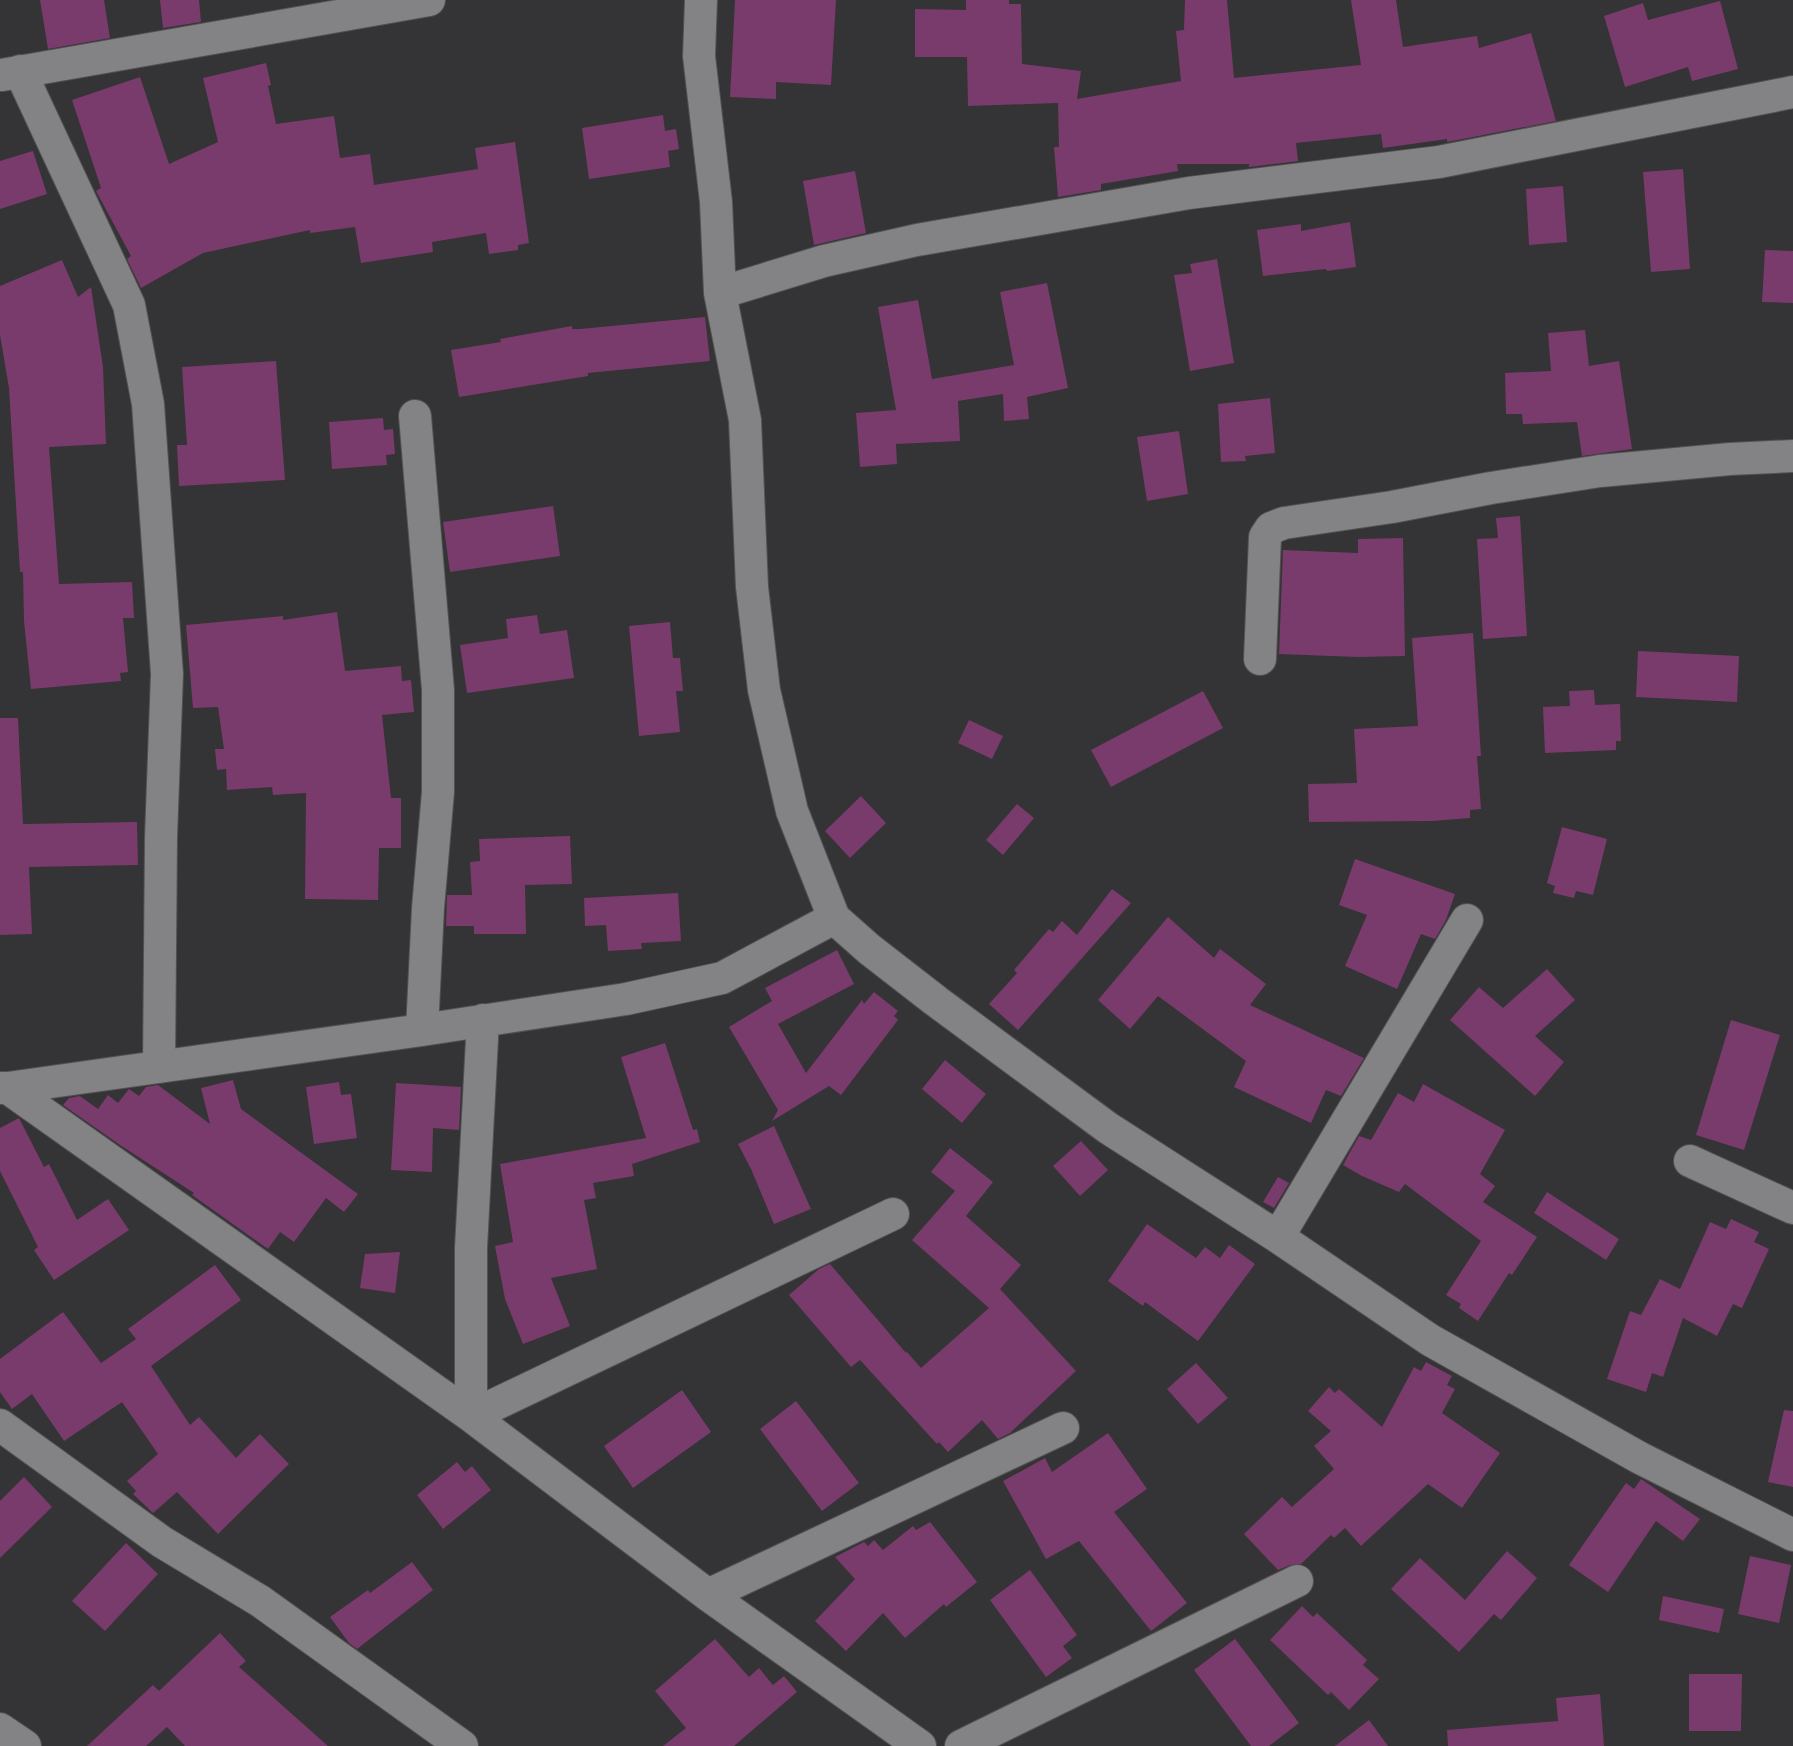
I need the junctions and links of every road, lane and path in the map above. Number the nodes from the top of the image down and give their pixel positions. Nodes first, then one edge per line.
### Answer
1 (429, 0) edge
2 (701, 0) edge
3 (10, 73) edge
4 (1793, 92) edge
5 (720, 293) junction
6 (415, 416) dead end
7 (1793, 456) edge
8 (1260, 659) dead end
9 (834, 918) junction
10 (1467, 920) dead end
11 (483, 1020) junction
12 (422, 1030) junction
13 (159, 1067) junction
14 (4, 1088) edge
15 (1690, 1161) dead end
16 (1793, 1208) edge
17 (893, 1214) dead end
18 (1278, 1237) junction
19 (471, 1416) junction
20 (0, 1425) edge
21 (1063, 1428) dead end
22 (1793, 1535) edge
23 (1297, 1581) dead end
24 (708, 1595) junction
25 (0, 1729) edge
26 (25, 1746) edge
27 (462, 1746) edge
28 (920, 1746) edge
29 (961, 1746) edge

1 - 3 street
2 - 5 street
3 - 13 street
4 - 5 street
5 - 9 street
6 - 12 street
7 - 8 street
9 - 11 street
9 - 18 street
10 - 18 street
11 - 12 street
11 - 19 street
12 - 13 street
13 - 14 street
14 - 19 street
15 - 16 street
17 - 19 street
18 - 22 street
19 - 24 street
20 - 27 street
21 - 24 street
23 - 29 street
24 - 28 street
25 - 26 street

